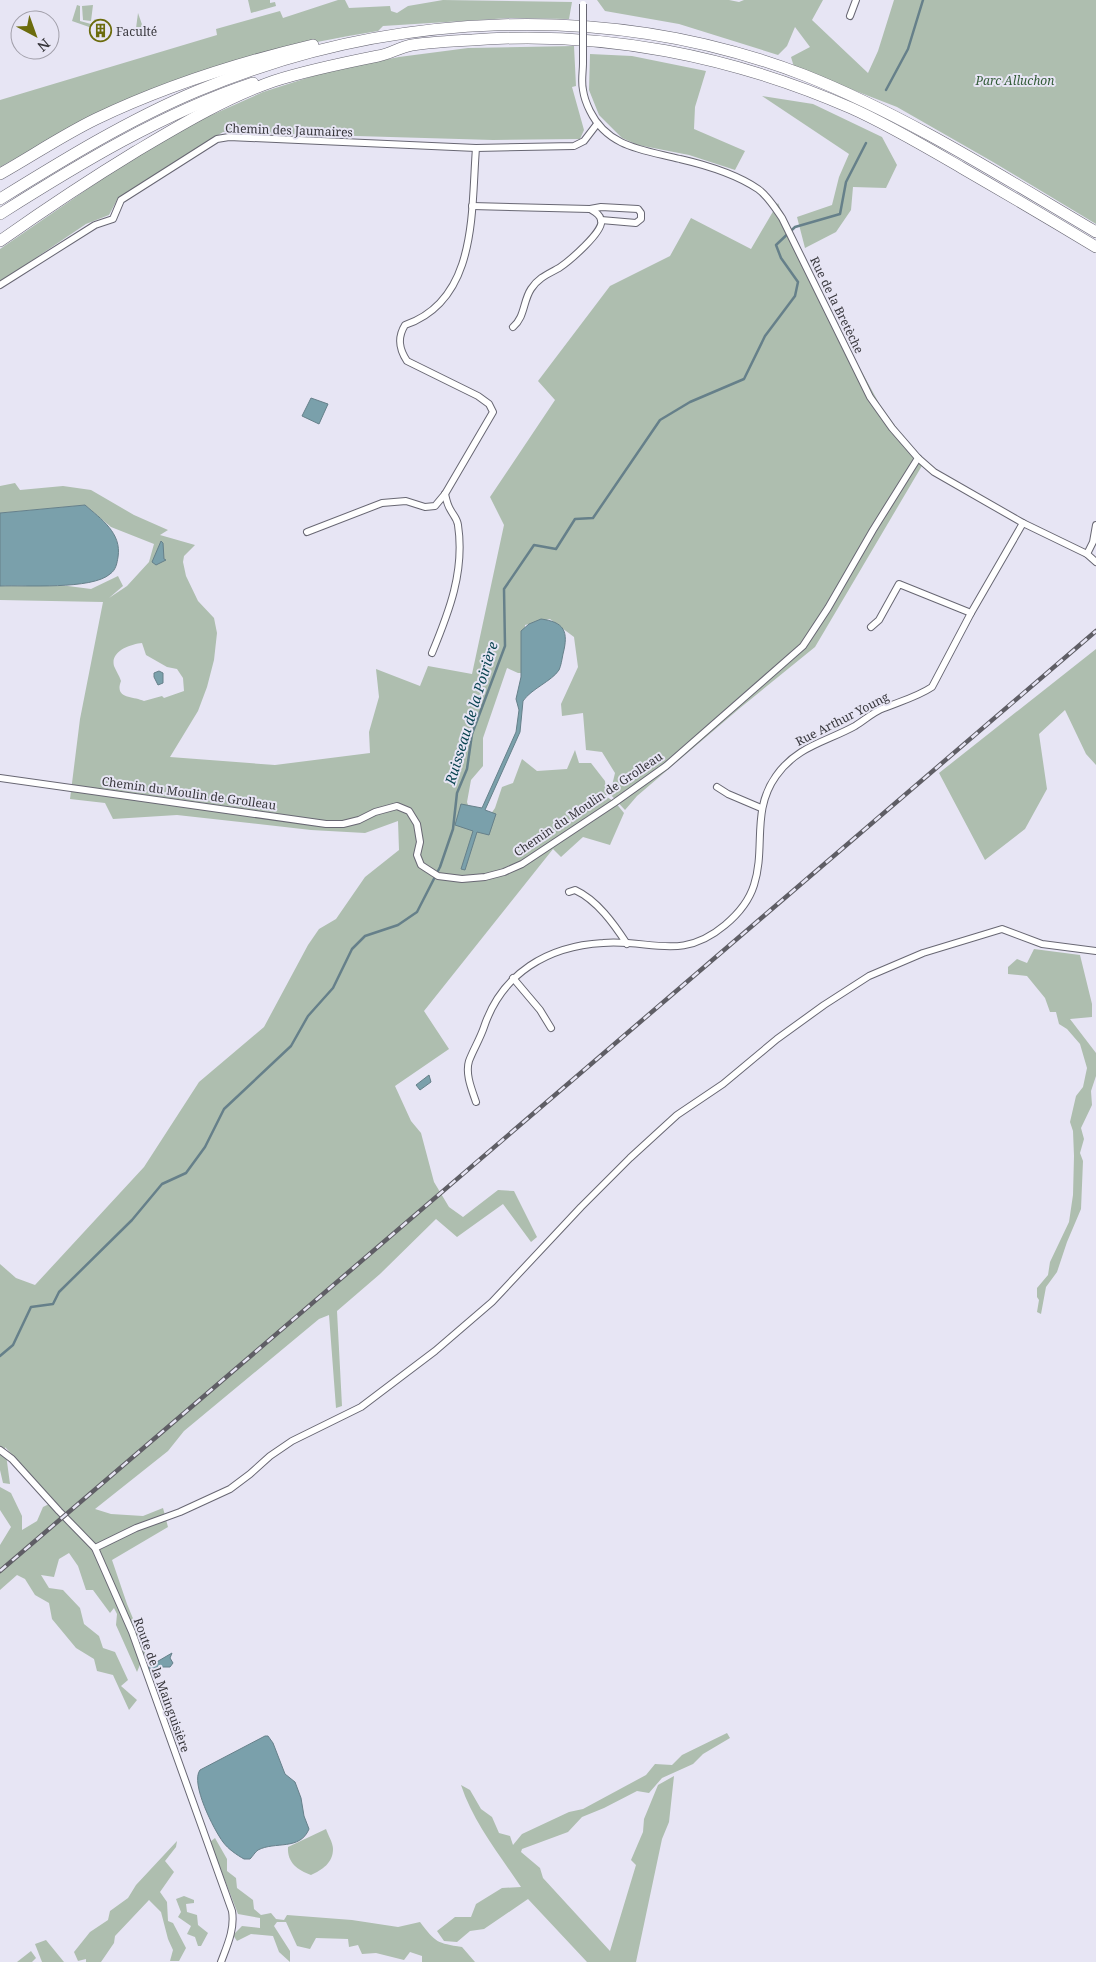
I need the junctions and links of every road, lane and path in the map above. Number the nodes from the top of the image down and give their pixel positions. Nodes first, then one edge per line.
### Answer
1 (856, 0) edge
2 (583, 2) edge
3 (850, 16) dead end
4 (341, 44) junction
5 (409, 45) junction
6 (597, 124) junction
7 (476, 148) junction
8 (0, 174) edge
9 (0, 199) edge
10 (472, 206) junction
11 (590, 209) junction
12 (0, 214) edge
13 (601, 220) junction
14 (1096, 232) edge
15 (0, 241) edge
16 (1096, 247) edge
17 (0, 285) edge
18 (513, 327) dead end
19 (918, 458) junction
20 (445, 494) junction
21 (1023, 523) junction
22 (1096, 525) edge
23 (307, 532) dead end
24 (1087, 554) junction
25 (1096, 562) edge
26 (971, 614) junction
27 (871, 628) dead end
28 (432, 653) dead end
29 (0, 778) edge
30 (717, 787) dead end
31 (762, 808) junction
32 (569, 892) dead end
33 (627, 944) junction
34 (1096, 951) edge
35 (513, 978) junction
36 (552, 1028) dead end
37 (476, 1102) dead end
38 (0, 1450) edge
39 (95, 1548) junction
40 (221, 1962) edge

1 - 3 street
2 - 6 street, Rue de la Bretèche, bridge
4 - 8 highway
4 - 9 highway
4 - 14 highway
5 - 12 highway
5 - 15 highway
5 - 16 highway
6 - 7 street, Chemin des Jaumaires
6 - 19 street, Rue de la Bretèche
7 - 10 street
7 - 17 street, Chemin des Jaumaires
10 - 11 street
10 - 20 street
11 - 13 street
11 - 13 street
13 - 18 street
19 - 21 street, Rue de la Bretèche
19 - 29 street, Chemin du Moulin de Grolleau
20 - 23 street
20 - 28 street
21 - 24 street, Rue de la Bretèche
21 - 26 street, Rue Arthur Young
22 - 24 street
24 - 25 street, Rue de la Bretèche
26 - 27 street
26 - 31 street, Rue Arthur Young
30 - 31 street
31 - 33 street, Rue Arthur Young
32 - 33 street
33 - 35 street, Rue Arthur Young
34 - 39 street
35 - 36 street
35 - 37 street, Rue Arthur Young
38 - 39 street, Route de la Mainguisière
39 - 40 street, Route de la Mainguisière

